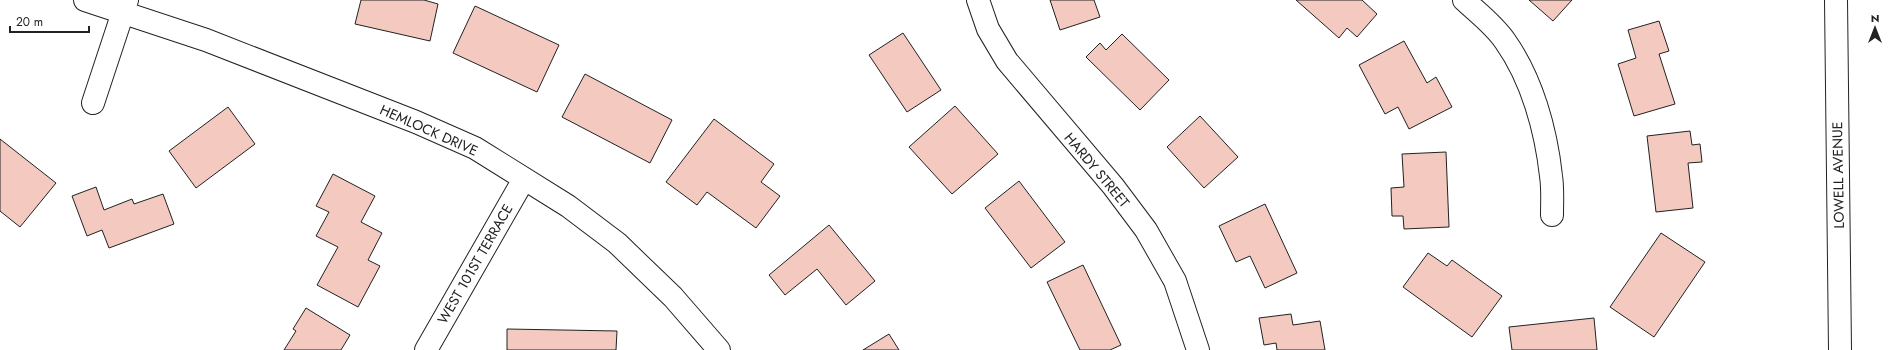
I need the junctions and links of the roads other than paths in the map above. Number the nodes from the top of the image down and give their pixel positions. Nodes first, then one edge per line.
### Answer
1 (85, 0) edge
2 (978, 0) edge
3 (1464, 0) edge
4 (1836, 0) edge
5 (125, 6) edge
6 (94, 103) dead end
7 (524, 179) junction
8 (1552, 215) dead end
9 (426, 350) edge
10 (719, 350) edge
11 (1198, 350) edge
12 (1840, 350) edge

1 - 5 street, HEMLOCK DRIVE
2 - 11 street, HARDY STREET
3 - 8 street
4 - 12 street, LOWELL AVENUE
5 - 6 street
5 - 7 street, HEMLOCK DRIVE
7 - 9 street, WEST 101ST TERRACE
7 - 10 street, HEMLOCK DRIVE

